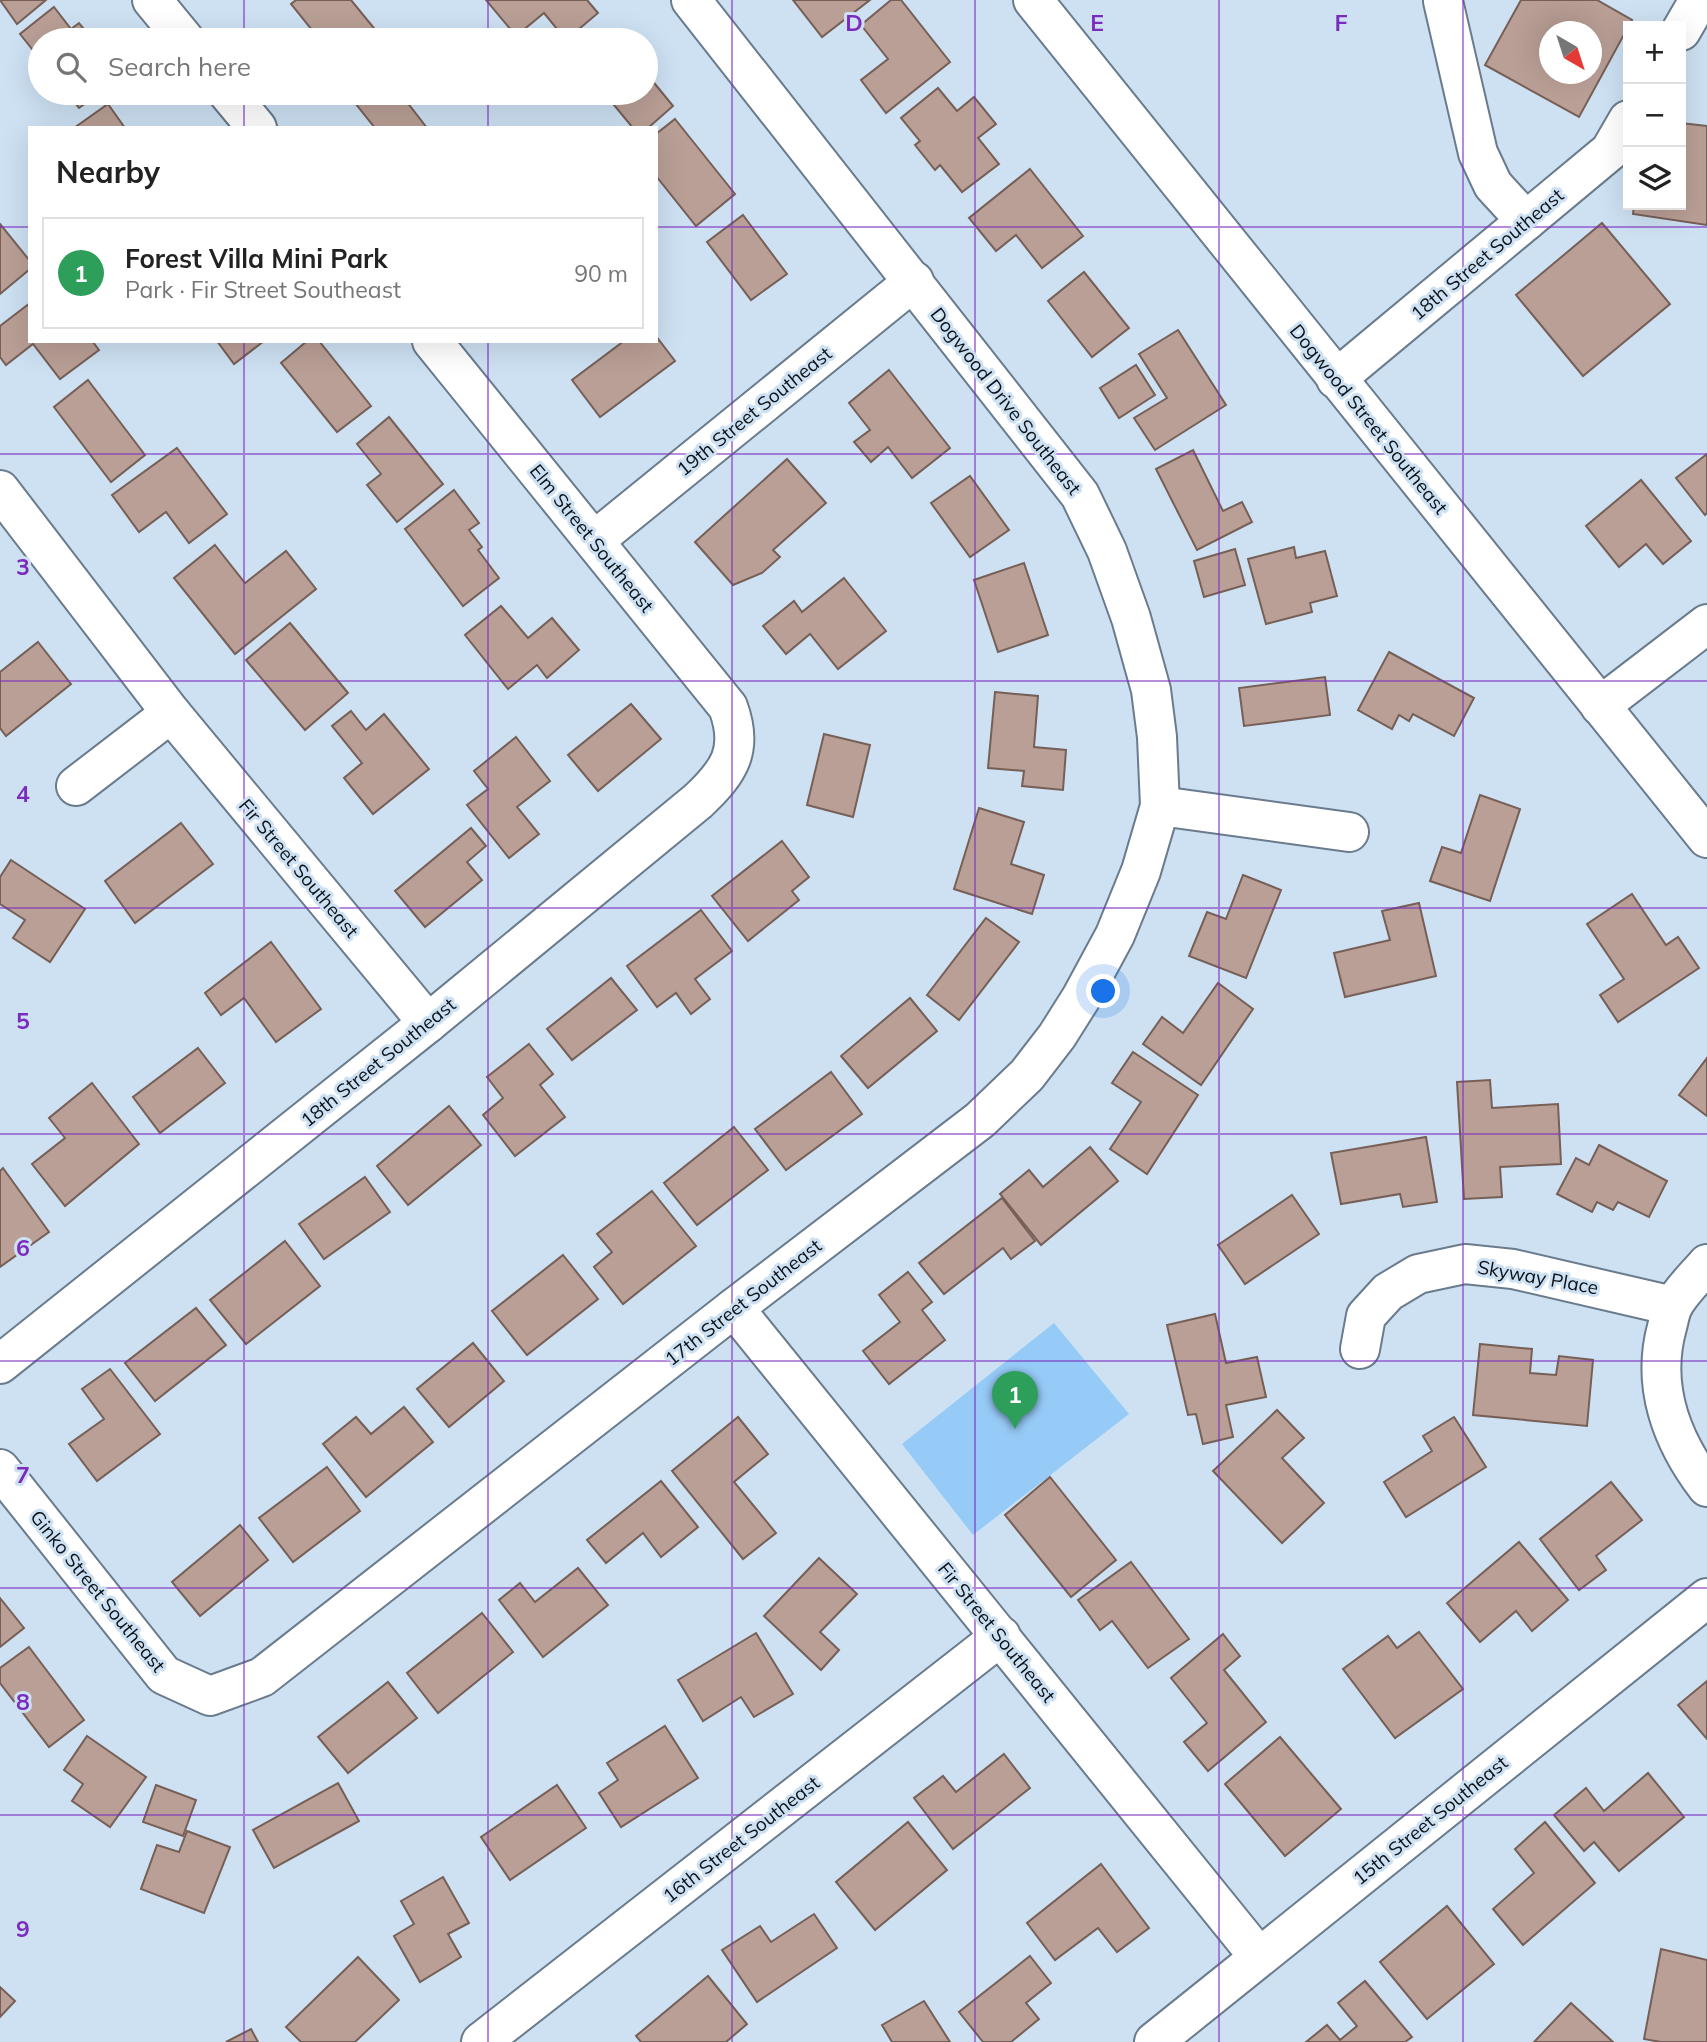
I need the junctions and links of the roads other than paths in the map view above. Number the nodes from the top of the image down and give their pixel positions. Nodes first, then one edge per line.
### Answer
1 (152, 0) edge
2 (691, 0) edge
3 (1033, 0) edge
4 (1699, 0) edge
5 (1443, 1) edge
6 (1686, 22) edge
7 (176, 28) edge
8 (238, 105) edge
9 (255, 126) edge
10 (1623, 129) edge
11 (1527, 221) junction
12 (914, 281) junction
13 (434, 343) edge
14 (1336, 379) junction
15 (0, 490) edge
16 (595, 540) junction
17 (1707, 624) edge
18 (1600, 706) junction
19 (171, 713) junction
20 (736, 742) joint
21 (76, 786) dead end
22 (1160, 806) junction
23 (1349, 832) dead end
24 (1707, 838) edge
25 (428, 1023) junction
26 (1707, 1264) edge
27 (1673, 1306) junction
28 (734, 1308) junction
29 (1360, 1349) dead end
30 (0, 1364) edge
31 (0, 1469) edge
32 (1707, 1487) edge
33 (1707, 1598) edge
34 (1001, 1636) junction
35 (210, 1696) joint
36 (1259, 1957) junction
37 (481, 2042) edge
38 (1154, 2042) edge

1 - 7 street
2 - 12 street, Dogwood Drive Southeast
3 - 14 street, Dogwood Street Southeast
4 - 6 street
5 - 11 street
8 - 9 street
10 - 11 street, 18th Street Southeast
11 - 14 street, 18th Street Southeast
12 - 16 street, 19th Street Southeast
12 - 22 street, Dogwood Drive Southeast
13 - 16 street, Elm Street Southeast
14 - 18 street, Dogwood Street Southeast
15 - 19 street, Fir Street Southeast
16 - 20 street, Elm Street Southeast
17 - 18 street
18 - 24 street, Dogwood Street Southeast
19 - 21 street
19 - 25 street, Fir Street Southeast
20 - 25 street, 18th Street Southeast
22 - 23 street
22 - 28 street, 17th Street Southeast
25 - 30 street, 18th Street Southeast
26 - 27 street
27 - 29 street, Skyway Place
27 - 32 street
28 - 34 street, Fir Street Southeast
28 - 35 street, 17th Street Southeast
31 - 35 street, Ginko Street Southeast
33 - 36 street, 15th Street Southeast
34 - 36 street, Fir Street Southeast
34 - 37 street, 16th Street Southeast
36 - 38 street, 15th Street Southeast

